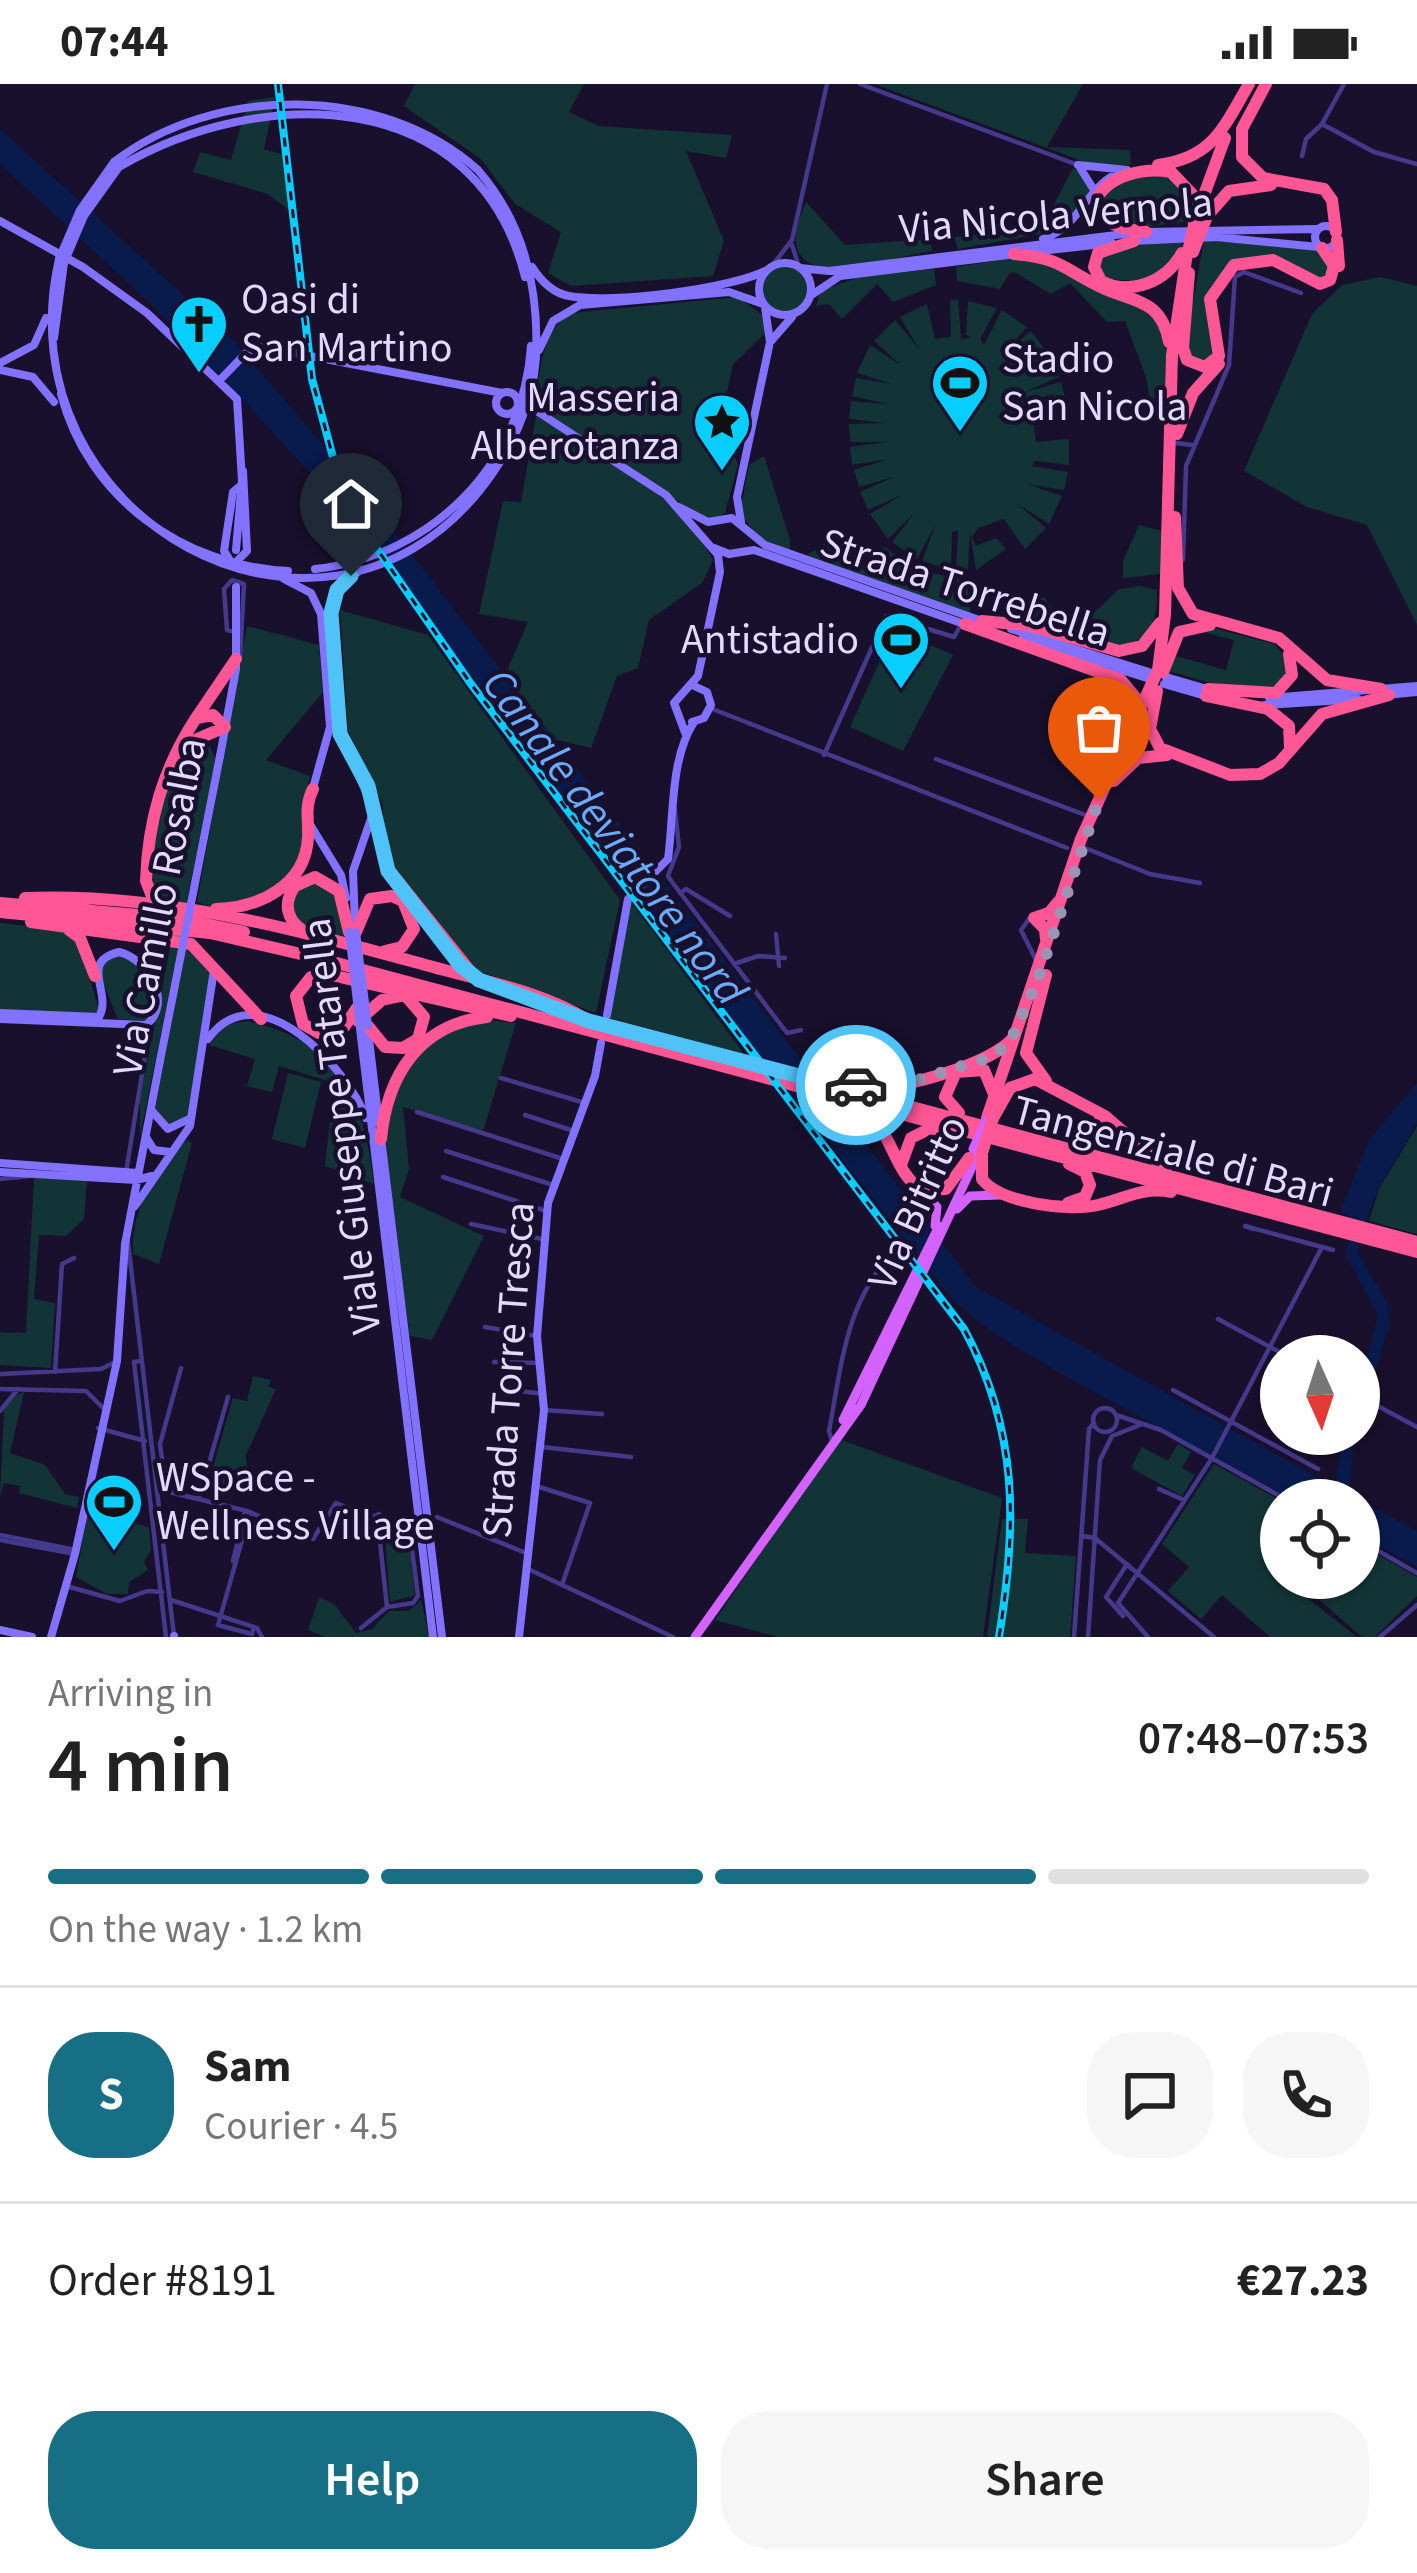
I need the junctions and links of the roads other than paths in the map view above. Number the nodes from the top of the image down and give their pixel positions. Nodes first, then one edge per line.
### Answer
1 (827, 84) edge
2 (860, 84) edge
3 (1258, 84) edge
4 (1344, 84) edge
5 (1252, 101) junction
6 (194, 108) dead end
7 (397, 112) junction
8 (1322, 124) junction
9 (1302, 156) dead end
10 (1417, 164) edge
11 (117, 165) junction
12 (1078, 165) junction
13 (1127, 170) junction
14 (1094, 190) junction
15 (0, 221) edge
16 (1197, 221) junction
17 (1320, 228) junction
18 (1140, 236) junction
19 (1336, 236) junction
20 (792, 240) junction
21 (1321, 247) junction
22 (1015, 250) junction
23 (524, 251) junction
24 (1188, 253) junction
25 (65, 260) junction
26 (922, 260) junction
27 (769, 268) junction
28 (800, 268) junction
29 (1189, 273) junction
30 (51, 293) junction
31 (1301, 293) dead end
32 (810, 296) junction
33 (764, 305) junction
34 (797, 312) junction
35 (770, 342) junction
36 (1, 367) edge
37 (535, 369) junction
38 (222, 378) junction
39 (1171, 379) junction
40 (496, 396) junction
41 (521, 406) junction
42 (538, 412) junction
43 (68, 431) junction
44 (1176, 438) junction
45 (1193, 446) junction
46 (83, 457) junction
47 (242, 470) junction
48 (101, 486) junction
49 (241, 486) junction
50 (477, 493) junction
51 (118, 497) junction
52 (737, 497) junction
53 (460, 503) junction
54 (679, 507) junction
55 (127, 513) junction
56 (1174, 516) junction
57 (720, 520) junction
58 (441, 525) junction
59 (743, 525) junction
60 (713, 546) junction
61 (763, 548) junction
62 (236, 550) dead end
63 (739, 551) junction
64 (233, 563) junction
65 (367, 563) junction
66 (720, 572) junction
67 (271, 576) junction
68 (236, 587) dead end
69 (1166, 598) junction
70 (1194, 601) dead end
71 (982, 621) junction
72 (963, 624) junction
73 (236, 632) junction
74 (236, 664) junction
75 (698, 676) junction
76 (1159, 679) junction
77 (692, 685) junction
78 (703, 688) junction
79 (1417, 689) edge
80 (1385, 692) junction
81 (1207, 693) junction
82 (709, 711) junction
83 (196, 718) junction
84 (683, 720) junction
85 (694, 722) junction
86 (225, 727) junction
87 (686, 735) junction
88 (199, 736) junction
89 (178, 747) junction
90 (1289, 751) junction
91 (220, 756) junction
92 (824, 756) junction
93 (1178, 757) junction
94 (936, 759) dead end
95 (1112, 780) junction
96 (313, 789) junction
97 (673, 802) junction
98 (1091, 817) junction
99 (375, 818) junction
100 (1067, 848) dead end
101 (1085, 848) junction
102 (147, 862) junction
103 (1072, 867) junction
104 (1200, 883) dead end
105 (680, 893) junction
106 (117, 901) junction
107 (0, 902) edge
108 (167, 906) junction
109 (198, 910) junction
110 (0, 915) edge
111 (730, 916) dead end
112 (1034, 918) junction
113 (62, 927) junction
114 (352, 932) junction
115 (776, 934) dead end
116 (322, 938) junction
117 (170, 939) junction
118 (365, 949) junction
119 (734, 964) junction
120 (213, 967) junction
121 (148, 972) junction
122 (95, 976) junction
123 (1041, 976) junction
124 (479, 980) junction
125 (406, 995) junction
126 (357, 1009) junction
127 (607, 1015) dead end
128 (0, 1016) edge
129 (514, 1017) junction
130 (261, 1019) junction
131 (589, 1021) junction
132 (561, 1022) junction
133 (1013, 1024) dead end
134 (132, 1027) junction
135 (801, 1030) dead end
136 (364, 1031) junction
137 (304, 1034) junction
138 (601, 1043) dead end
139 (204, 1046) junction
140 (502, 1078) dead end
141 (1052, 1086) junction
142 (833, 1093) junction
143 (585, 1103) junction
144 (151, 1109) junction
145 (1095, 1110) junction
146 (417, 1112) dead end
147 (193, 1113) junction
148 (525, 1115) dead end
149 (987, 1123) junction
150 (574, 1131) junction
151 (1020, 1135) junction
152 (146, 1136) junction
153 (376, 1137) junction
154 (173, 1150) junction
155 (446, 1150) dead end
156 (132, 1152) junction
157 (976, 1153) junction
158 (563, 1159) junction
159 (901, 1166) junction
160 (1, 1168) edge
161 (19, 1168) junction
162 (35, 1174) junction
163 (123, 1174) junction
164 (137, 1176) junction
165 (152, 1176) junction
166 (443, 1177) dead end
167 (1201, 1183) junction
168 (553, 1185) junction
169 (921, 1190) junction
170 (1002, 1195) junction
171 (1062, 1204) junction
172 (1258, 1208) junction
173 (548, 1211) junction
174 (131, 1212) junction
175 (472, 1224) dead end
176 (1348, 1227) junction
177 (1254, 1229) dead end
178 (1364, 1232) junction
179 (546, 1240) junction
180 (1417, 1242) edge
181 (899, 1246) dead end
182 (1322, 1246) junction
183 (1333, 1250) dead end
184 (1417, 1252) edge
185 (74, 1258) dead end
186 (128, 1284) junction
187 (911, 1293) junction
188 (1218, 1318) dead end
189 (484, 1327) dead end
190 (1273, 1335) edge
191 (537, 1336) junction
192 (1260, 1341) edge
193 (117, 1360) junction
194 (1260, 1360) edge
195 (494, 1362) dead end
196 (540, 1363) junction
197 (0, 1371) edge
198 (56, 1372) junction
199 (74, 1372) junction
200 (180, 1372) dead end
201 (0, 1389) edge
202 (18, 1389) junction
203 (76, 1390) junction
204 (512, 1390) dead end
205 (1173, 1390) dead end
206 (544, 1394) junction
207 (228, 1397) dead end
208 (1380, 1407) edge
209 (103, 1408) junction
210 (834, 1408) junction
211 (544, 1410) junction
212 (0, 1412) edge
213 (847, 1413) junction
214 (602, 1414) dead end
215 (1116, 1415) junction
216 (1094, 1423) junction
217 (1229, 1424) junction
218 (1140, 1425) junction
219 (1417, 1427) edge
220 (98, 1428) junction
221 (1114, 1432) junction
222 (832, 1441) junction
223 (153, 1443) junction
224 (541, 1447) junction
225 (632, 1457) dead end
226 (1212, 1458) junction
227 (1318, 1469) dead end
228 (1086, 1470) junction
229 (1098, 1471) junction
230 (1260, 1485) edge
231 (536, 1486) junction
232 (1159, 1489) dead end
233 (158, 1490) junction
234 (199, 1498) junction
235 (1184, 1500) junction
236 (248, 1512) junction
237 (436, 1517) dead end
238 (377, 1520) junction
239 (1081, 1536) junction
240 (0, 1538) edge
241 (1095, 1538) junction
242 (75, 1552) junction
243 (1380, 1552) edge
244 (526, 1553) junction
245 (1127, 1564) junction
246 (525, 1567) junction
247 (1137, 1572) junction
248 (1417, 1573) edge
249 (562, 1585) junction
250 (66, 1586) junction
251 (161, 1592) junction
252 (170, 1599) junction
253 (1417, 1605) edge
254 (386, 1607) junction
255 (220, 1617) junction
256 (1125, 1618) junction
257 (362, 1628) dead end
258 (0, 1630) edge
259 (32, 1637) edge
260 (51, 1637) edge
261 (166, 1637) edge
262 (174, 1637) edge
263 (258, 1637) edge
264 (437, 1637) edge
265 (519, 1637) edge
266 (673, 1637) edge
267 (695, 1637) edge
268 (1074, 1637) edge
269 (1088, 1637) edge
270 (1148, 1637) edge
271 (1214, 1637) edge
272 (1380, 1637) edge

1 - 20 street
2 - 12 street
3 - 5 highway, Via Bitritto
3 - 13 highway
3 - 16 highway, Via Bitritto
4 - 8 street
5 - 16 highway, Via Bitritto
5 - 19 highway
6 - 11 main road
7 - 11 main road
7 - 23 main road
7 - 41 main road
8 - 9 street
8 - 10 street
11 - 25 main road, bridge
11 - 25 main road, bridge
12 - 13 main road
12 - 14 main road
13 - 14 main road
14 - 22 main road
15 - 25 main road
16 - 17 highway
16 - 18 highway
16 - 24 highway, Via Bitritto, bridge
16 - 24 highway, Via Bitritto, bridge
17 - 18 main road, Via Nicola Vernola
17 - 19 main road
17 - 21 main road
18 - 21 main road, Via Nicola Vernola
18 - 22 main road, Via Nicola Vernola
18 - 22 main road, Via Nicola Vernola
18 - 24 highway
19 - 21 main road
19 - 44 highway
20 - 27 street
20 - 28 street
21 - 29 highway
22 - 26 main road, Via Nicola Vernola
22 - 39 highway
23 - 27 main road
23 - 37 main road
24 - 29 highway, Via Bitritto
24 - 39 highway, Via Bitritto
25 - 30 main road
25 - 38 main road
25 - 43 main road
26 - 28 main road, Via Nicola Vernola
26 - 32 main road, Via Nicola Vernola
27 - 28 main road
27 - 33 main road
28 - 32 main road
29 - 44 highway, Via Bitritto
30 - 36 main road
30 - 43 main road
31 - 45 street
32 - 34 main road
33 - 34 main road
33 - 35 main road
33 - 37 main road
34 - 35 main road
35 - 52 main road
36 - 43 main road
37 - 41 main road
38 - 40 main road
38 - 47 main road
39 - 69 highway, Via Bitritto
40 - 41 main road
40 - 41 main road
41 - 42 main road
41 - 42 main road
41 - 50 main road
41 - 53 main road
42 - 54 main road
43 - 46 main road
44 - 45 street
44 - 56 highway, Via Bitritto
45 - 70 street
46 - 48 main road
46 - 51 main road
47 - 49 main road
47 - 64 main road
48 - 51 main road
48 - 55 main road
49 - 62 main road
49 - 64 main road
50 - 53 main road
50 - 58 main road
51 - 55 main road
51 - 64 main road
52 - 57 main road
52 - 59 main road
53 - 58 main road
54 - 57 main road
54 - 60 main road
55 - 67 main road
56 - 76 highway, Via Bitritto
56 - 80 highway
57 - 59 main road
57 - 60 main road
58 - 65 main road
59 - 61 main road
59 - 63 main road
60 - 63 main road
60 - 66 main road
61 - 63 main road
61 - 71 main road, Strada Torrebella
61 - 72 main road, Strada Torrebella
63 - 66 main road
64 - 65 main road
65 - 67 main road
65 - 99 main road
66 - 75 main road
67 - 96 main road, Viale Giuseppe Tatarella
68 - 73 main road, Via Camillo Rosalba
69 - 71 highway
69 - 95 highway, Via Bitritto
71 - 76 main road, Strada Torrebella
72 - 76 main road, Strada Torrebella
72 - 92 street
72 - 95 highway
73 - 74 main road, Via Camillo Rosalba
73 - 74 street
74 - 83 highway
74 - 86 main road, Via Camillo Rosalba
75 - 77 main road
75 - 78 main road
76 - 81 main road
76 - 81 highway
76 - 93 highway
76 - 95 highway, Via Bitritto
77 - 78 main road
77 - 84 main road
78 - 82 main road
79 - 80 main road
80 - 81 main road
80 - 90 highway
81 - 90 highway
82 - 85 main road
82 - 92 street
83 - 86 highway
83 - 89 highway
84 - 85 main road
84 - 87 main road
85 - 87 main road
86 - 88 highway
86 - 91 main road, Via Camillo Rosalba
87 - 97 main road
88 - 89 highway
88 - 91 highway
89 - 102 highway
90 - 93 highway
91 - 144 main road, Via Camillo Rosalba, bridge
92 - 100 street
93 - 95 highway
94 - 98 street
95 - 98 highway, Via Bitritto
95 - 101 highway, Via Bitritto
96 - 109 highway
96 - 114 main road, Viale Giuseppe Tatarella
97 - 105 street
97 - 127 main road
98 - 103 highway, Via Bitritto
99 - 114 main road, Viale Giuseppe Tatarella
99 - 124 highway
101 - 104 street
101 - 123 highway, Via Bitritto
102 - 106 highway
102 - 108 highway
103 - 112 highway
103 - 123 highway, Via Bitritto
105 - 111 street
105 - 119 street
106 - 107 highway
106 - 108 highway
107 - 131 highway, Tangenziale di Bari
108 - 109 highway
109 - 116 highway
110 - 113 highway
110 - 132 highway
112 - 123 highway
112 - 133 street
113 - 117 highway
113 - 122 highway
114 - 116 highway
114 - 118 highway
114 - 126 main road, Viale Giuseppe Tatarella, bridge
114 - 136 main road, Viale Giuseppe Tatarella, bridge
115 - 119 street
116 - 118 highway
117 - 120 highway
117 - 121 highway
118 - 124 highway
119 - 135 street
120 - 130 highway
120 - 139 main road
121 - 122 main road
121 - 134 main road
122 - 128 main road
123 - 141 highway
123 - 142 highway
123 - 149 highway, Via Bitritto
124 - 131 highway
125 - 126 highway
125 - 129 highway
125 - 136 highway
125 - 137 highway
126 - 136 main road, Viale Giuseppe Tatarella, bridge
128 - 134 main road
129 - 132 highway
129 - 153 highway
130 - 137 main road
130 - 139 main road
131 - 142 highway, Tangenziale di Bari
132 - 142 highway
134 - 156 street
136 - 153 main road, Viale Giuseppe Tatarella
137 - 153 main road
138 - 143 main road, Strada Torre Tresca
139 - 147 main road
140 - 143 street
141 - 145 highway
141 - 149 highway
142 - 149 highway, Tangenziale di Bari
142 - 159 highway
143 - 150 main road, Strada Torre Tresca
144 - 147 main road
144 - 152 main road, Via Camillo Rosalba
145 - 151 highway
145 - 167 highway
146 - 158 street
147 - 154 main road
148 - 150 street
149 - 149 highway
149 - 151 highway, Tangenziale di Bari
149 - 157 highway, Via Bitritto, bridge
149 - 159 highway
149 - 171 highway
149 - 172 highway, Tangenziale di Bari
150 - 158 main road, Strada Torre Tresca
151 - 167 highway, Tangenziale di Bari
152 - 154 main road
152 - 156 street
152 - 164 main road, Via Camillo Rosalba
153 - 264 main road, Viale Giuseppe Tatarella
154 - 165 main road
155 - 168 street
156 - 163 street
157 - 169 highway
157 - 170 highway
157 - 187 main road, Via Bitritto
158 - 168 main road, Strada Torre Tresca
159 - 169 highway
160 - 161 main road
160 - 162 street
161 - 162 main road
161 - 163 main road
162 - 163 main road
163 - 164 main road
164 - 165 main road
164 - 174 main road, Via Camillo Rosalba
165 - 174 main road
166 - 173 street
167 - 176 highway, Tangenziale di Bari
168 - 173 main road, Strada Torre Tresca
169 - 187 main road
170 - 171 highway
170 - 187 main road
171 - 172 highway
172 - 176 highway, Tangenziale di Bari
173 - 179 main road, Strada Torre Tresca
174 - 186 main road, Via Camillo Rosalba
175 - 179 street
176 - 178 highway, Tangenziale di Bari
177 - 182 street
178 - 180 highway, Tangenziale di Bari
178 - 184 highway, Tangenziale di Bari
179 - 191 main road, Strada Torre Tresca
181 - 210 street
182 - 183 street
182 - 190 street
185 - 198 street
186 - 193 main road, Via Camillo Rosalba
186 - 223 street
187 - 213 main road, Via Bitritto
187 - 222 main road, Via Bitritto
188 - 192 street
189 - 191 street
191 - 196 main road, Strada Torre Tresca
193 - 199 street
193 - 209 main road
194 - 217 street
195 - 196 street
196 - 206 main road, Strada Torre Tresca
197 - 198 street
198 - 199 street
199 - 203 street
200 - 223 street
201 - 202 street
202 - 203 street
202 - 212 street
203 - 209 street
204 - 206 street
205 - 217 street
206 - 211 main road, Strada Torre Tresca
207 - 234 street
208 - 219 street
209 - 220 main road
210 - 213 street
210 - 222 street
211 - 214 street
211 - 224 main road, Strada Torre Tresca
213 - 222 main road, Via Bitritto
215 - 216 street
215 - 218 street
215 - 221 street
216 - 221 street
216 - 228 street
217 - 226 street
217 - 227 street
218 - 221 street
218 - 226 street
220 - 223 street
220 - 242 main road
221 - 229 street
222 - 267 main road, Via Bitritto
223 - 233 street
223 - 233 street
224 - 225 street
224 - 231 main road, Strada Torre Tresca
226 - 230 street
226 - 235 street
228 - 229 street
228 - 239 street
229 - 241 street
231 - 244 main road, Strada Torre Tresca
231 - 249 street
232 - 235 street
233 - 234 street
233 - 251 street
233 - 252 street
234 - 236 street
235 - 247 street
236 - 238 street
236 - 255 street
237 - 244 street
238 - 254 street
238 - 254 street
239 - 241 street
239 - 268 street
240 - 242 street
241 - 245 street
241 - 269 street
242 - 250 main road
243 - 248 street
244 - 246 main road, Strada Torre Tresca
245 - 247 street
245 - 256 street
246 - 249 street
246 - 265 main road, Strada Torre Tresca
247 - 256 street
247 - 271 street
249 - 266 street
250 - 251 street
250 - 260 main road
251 - 252 street
251 - 261 street
252 - 255 street
252 - 262 street
253 - 272 street
254 - 257 street
255 - 263 street
256 - 270 street
258 - 259 main road

